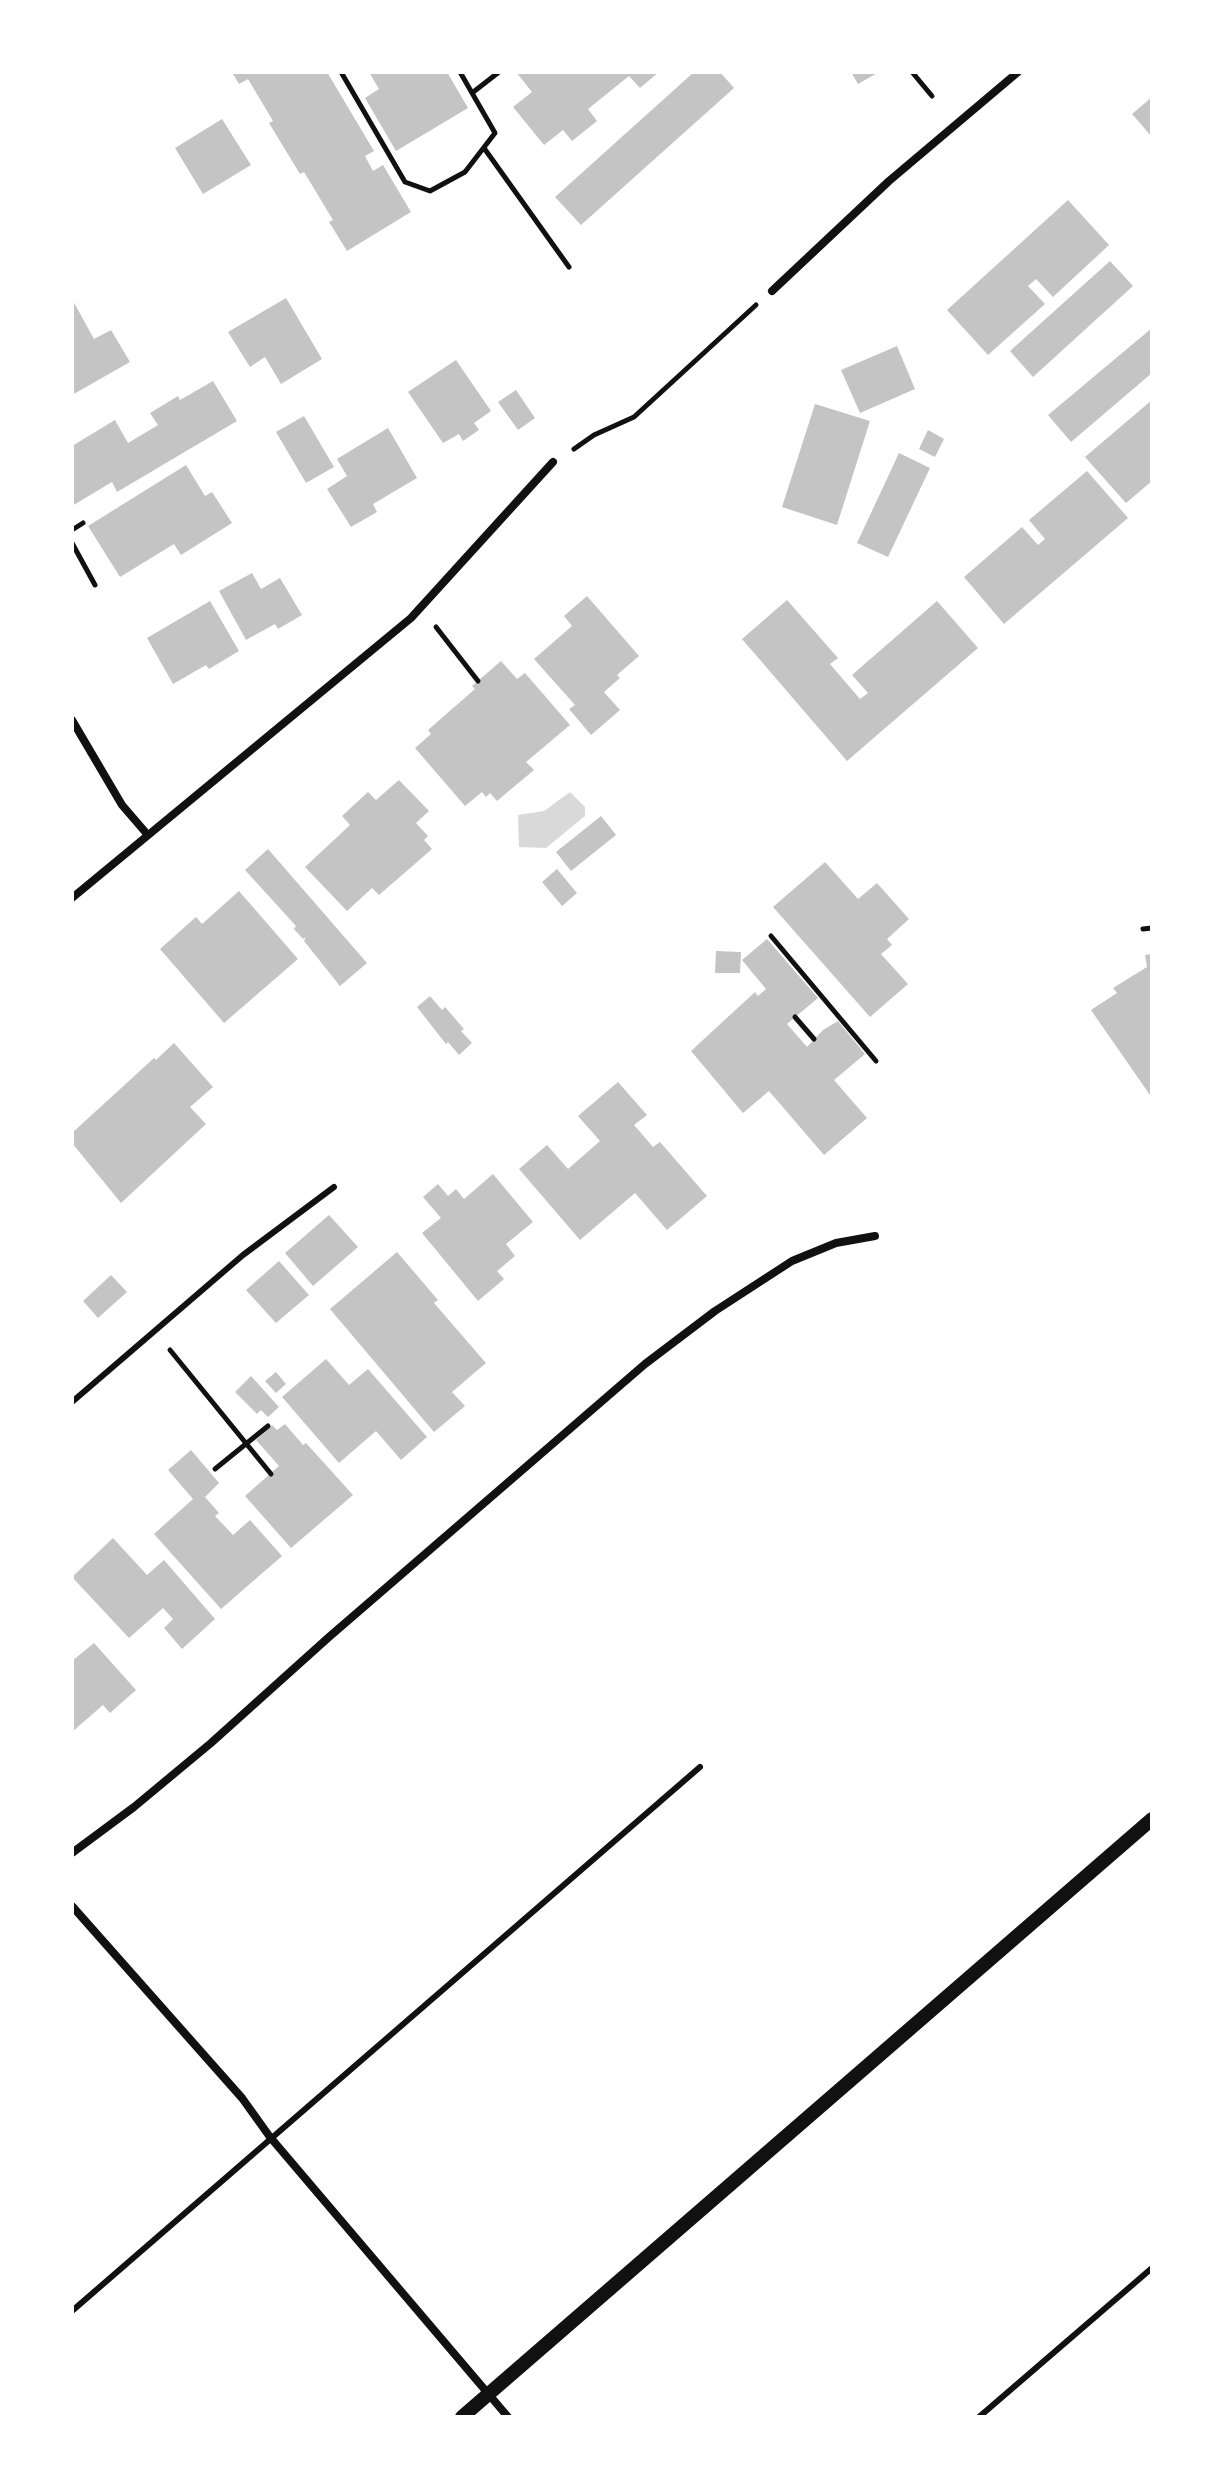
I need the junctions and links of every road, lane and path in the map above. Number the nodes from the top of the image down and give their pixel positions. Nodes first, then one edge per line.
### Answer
1 (341, 72) edge
2 (460, 72) edge
3 (499, 72) edge
4 (912, 72) edge
5 (1018, 72) edge
6 (472, 93) junction
7 (932, 96) dead end
8 (484, 148) junction
9 (569, 267) dead end
10 (772, 291) joint
11 (553, 462) joint
12 (83, 523) dead end
13 (72, 530) edge
14 (72, 543) edge
15 (95, 585) dead end
16 (421, 608) junction
17 (478, 681) dead end
18 (72, 720) edge
19 (147, 834) junction
20 (72, 898) edge
21 (1152, 928) edge
22 (1143, 929) dead end
23 (771, 936) dead end
24 (795, 1017) dead end
25 (814, 1039) dead end
26 (876, 1061) dead end
27 (334, 1187) dead end
28 (875, 1236) dead end
29 (155, 1330) junction
30 (72, 1402) edge
31 (268, 1426) dead end
32 (247, 1443) junction
33 (215, 1469) dead end
34 (271, 1474) dead end
35 (700, 1767) dead end
36 (1152, 1819) edge
37 (72, 1853) edge
38 (72, 1906) edge
39 (270, 2137) junction
40 (1152, 2268) edge
41 (72, 2311) edge
42 (488, 2394) junction
43 (462, 2417) edge
44 (508, 2417) edge
45 (979, 2417) edge

1 - 8 path
2 - 6 path
3 - 6 path
4 - 7 path
5 - 10 street
6 - 8 path
8 - 9 path
10 - 11 path
11 - 16 street
12 - 13 path
14 - 15 path
16 - 17 path
16 - 19 street
18 - 19 street
19 - 20 street
21 - 22 path
23 - 26 path
24 - 25 path
27 - 29 lane
28 - 37 street
29 - 30 lane
29 - 32 path
31 - 32 path
32 - 33 path
32 - 34 path
35 - 39 lane
36 - 42 street
38 - 39 street
39 - 41 lane
39 - 42 street
40 - 45 lane
42 - 43 street
42 - 44 street

